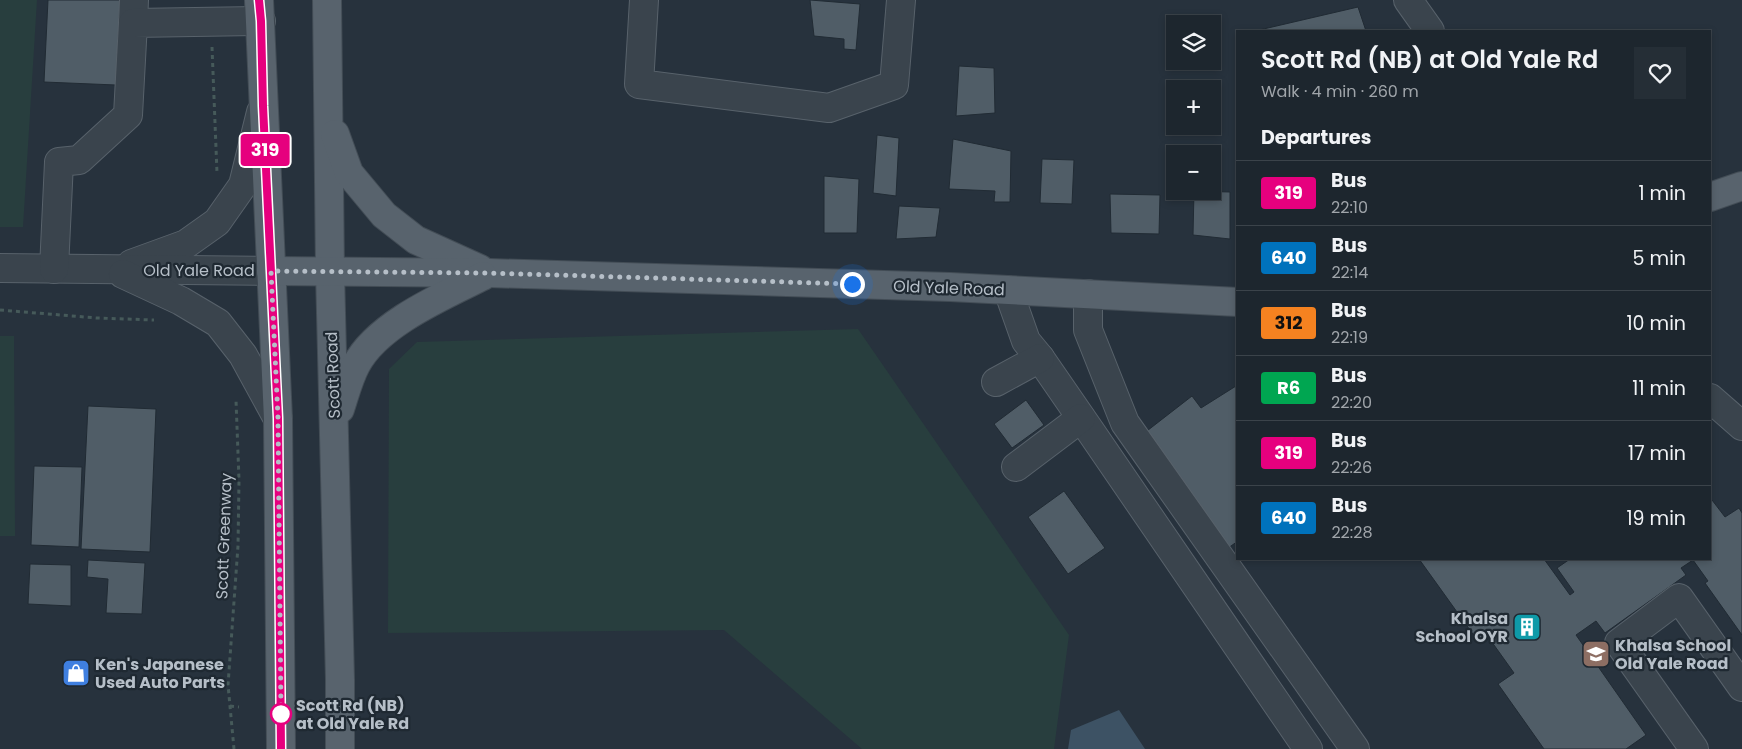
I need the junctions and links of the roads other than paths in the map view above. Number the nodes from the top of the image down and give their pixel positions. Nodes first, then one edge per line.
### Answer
1 (326, 0) edge
2 (644, 0) edge
3 (902, 0) edge
4 (1408, 0) edge
5 (260, 10) edge
6 (133, 11) edge
7 (1429, 30) edge
8 (263, 106) junction
9 (328, 114) junction
10 (1742, 186) edge
11 (1711, 197) edge
12 (0, 268) edge
13 (54, 269) junction
14 (115, 270) junction
15 (271, 271) junction
16 (330, 272) junction
17 (489, 273) junction
18 (1008, 290) junction
19 (1088, 294) junction
20 (1236, 302) edge
21 (1040, 358) junction
22 (996, 382) dead end
23 (1711, 399) edge
24 (278, 418) junction
25 (1082, 418) junction
26 (334, 424) junction
27 (1742, 426) edge
28 (1016, 467) dead end
29 (1742, 687) edge
30 (281, 749) edge
31 (340, 749) edge
32 (1308, 749) edge
33 (1355, 749) edge
34 (1694, 749) edge

1 - 9 main road, Scott Road
2 - 3 street
4 - 7 street
5 - 6 street
5 - 8 main road
6 - 13 street
8 - 14 street
8 - 15 main road
9 - 16 main road, Scott Road
9 - 17 main road
10 - 11 main road
12 - 13 street, Old Yale Road
13 - 14 street, Old Yale Road
14 - 15 street, Old Yale Road
14 - 24 street
15 - 16 main road, Old Yale Road
15 - 24 main road
16 - 17 main road, Old Yale Road
16 - 26 main road, Scott Road
17 - 18 main road, Old Yale Road
17 - 26 main road
18 - 19 main road, Old Yale Road
18 - 21 street
19 - 20 main road, Old Yale Road
19 - 33 street
21 - 22 street
21 - 25 street
23 - 27 street
24 - 30 main road
25 - 28 street
25 - 32 street
26 - 31 main road, Scott Road
29 - 34 street

